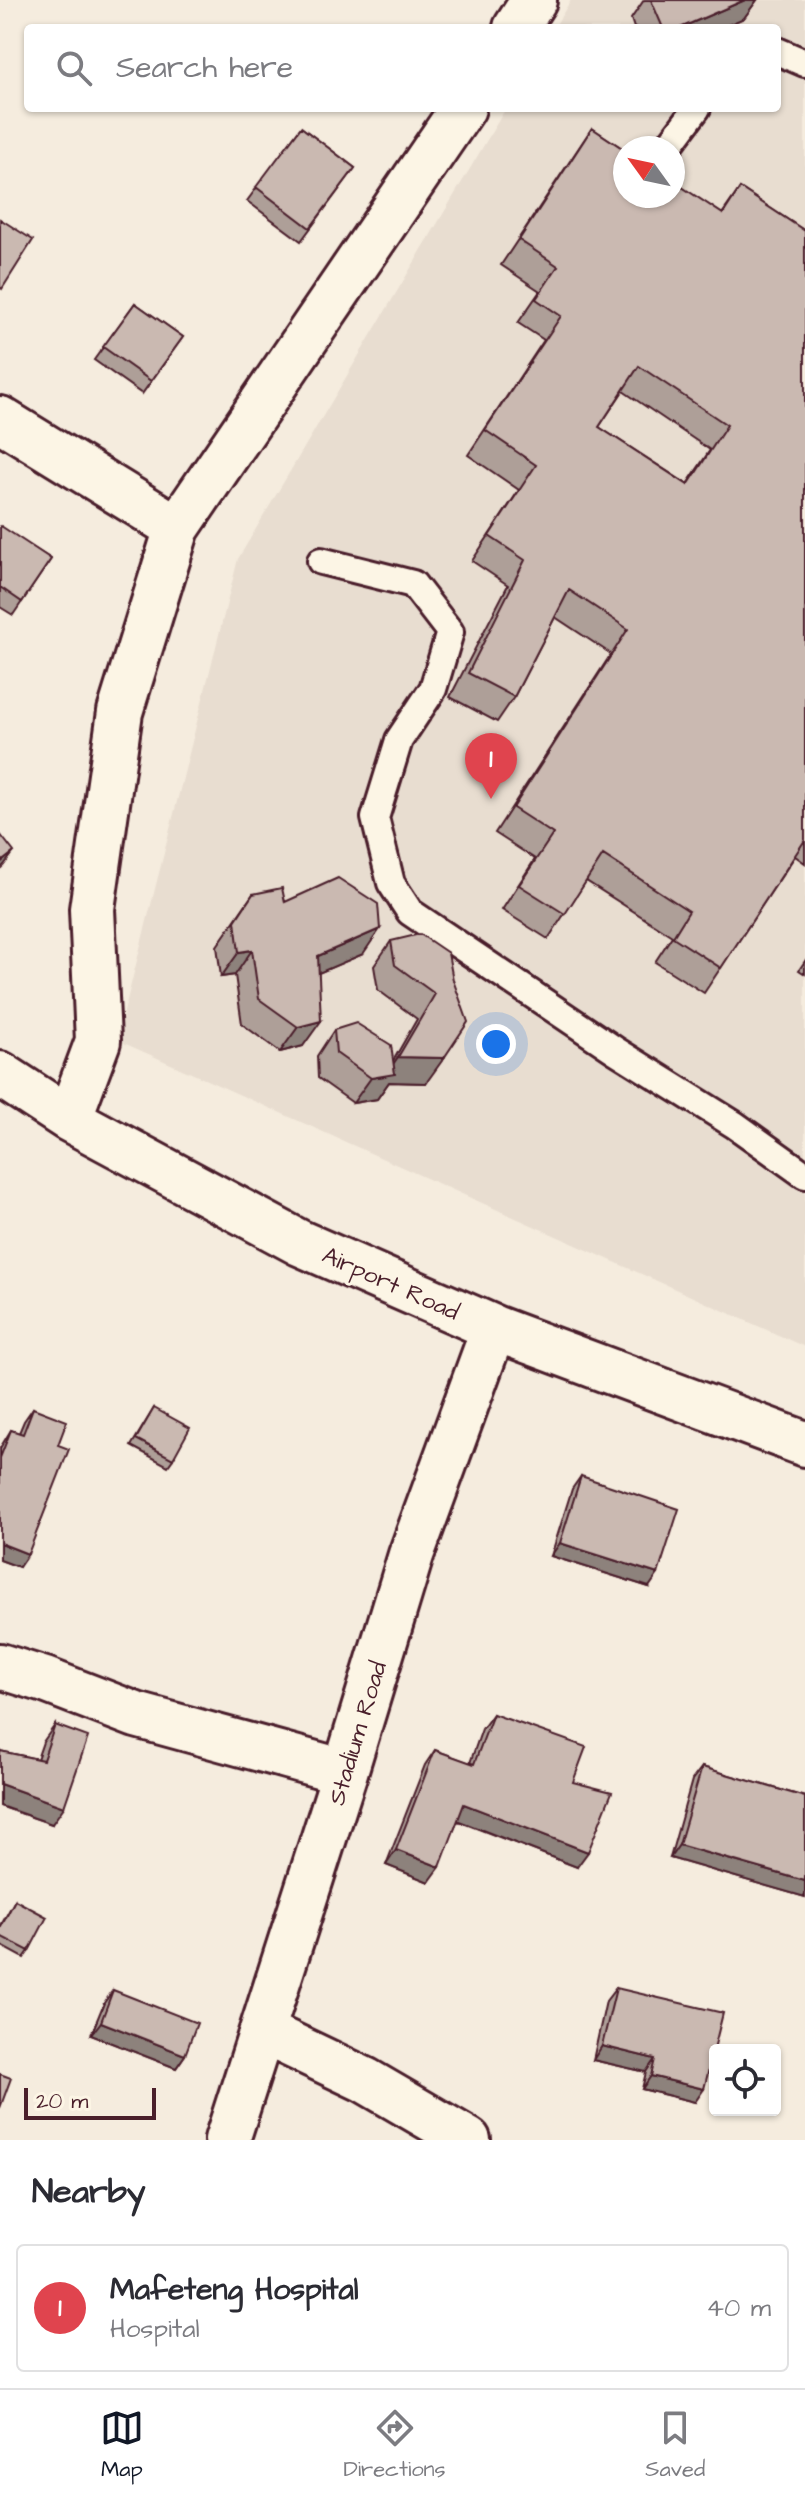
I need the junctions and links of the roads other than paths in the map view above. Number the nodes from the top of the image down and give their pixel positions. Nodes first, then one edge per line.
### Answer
1 (534, 0) edge
2 (519, 24) edge
3 (781, 53) edge
4 (805, 63) edge
5 (460, 112) edge
6 (694, 112) edge
7 (676, 136) edge
8 (0, 419) edge
9 (177, 528) junction
10 (321, 561) dead end
11 (0, 1074) edge
12 (69, 1119) junction
13 (805, 1175) edge
14 (494, 1328) junction
15 (805, 1444) edge
16 (0, 1666) edge
17 (345, 1772) junction
18 (262, 2031) junction
19 (227, 2140) edge
20 (468, 2140) edge

1 - 2 street
3 - 4 lane
5 - 9 street
6 - 7 lane
8 - 9 street
9 - 12 street
10 - 13 lane
11 - 12 street, Airport Road
12 - 14 street, Airport Road
14 - 15 street, Airport Road
14 - 17 street, Stadium Road
16 - 17 street
17 - 18 street, Stadium Road
18 - 19 street, Stadium Road
18 - 20 street

